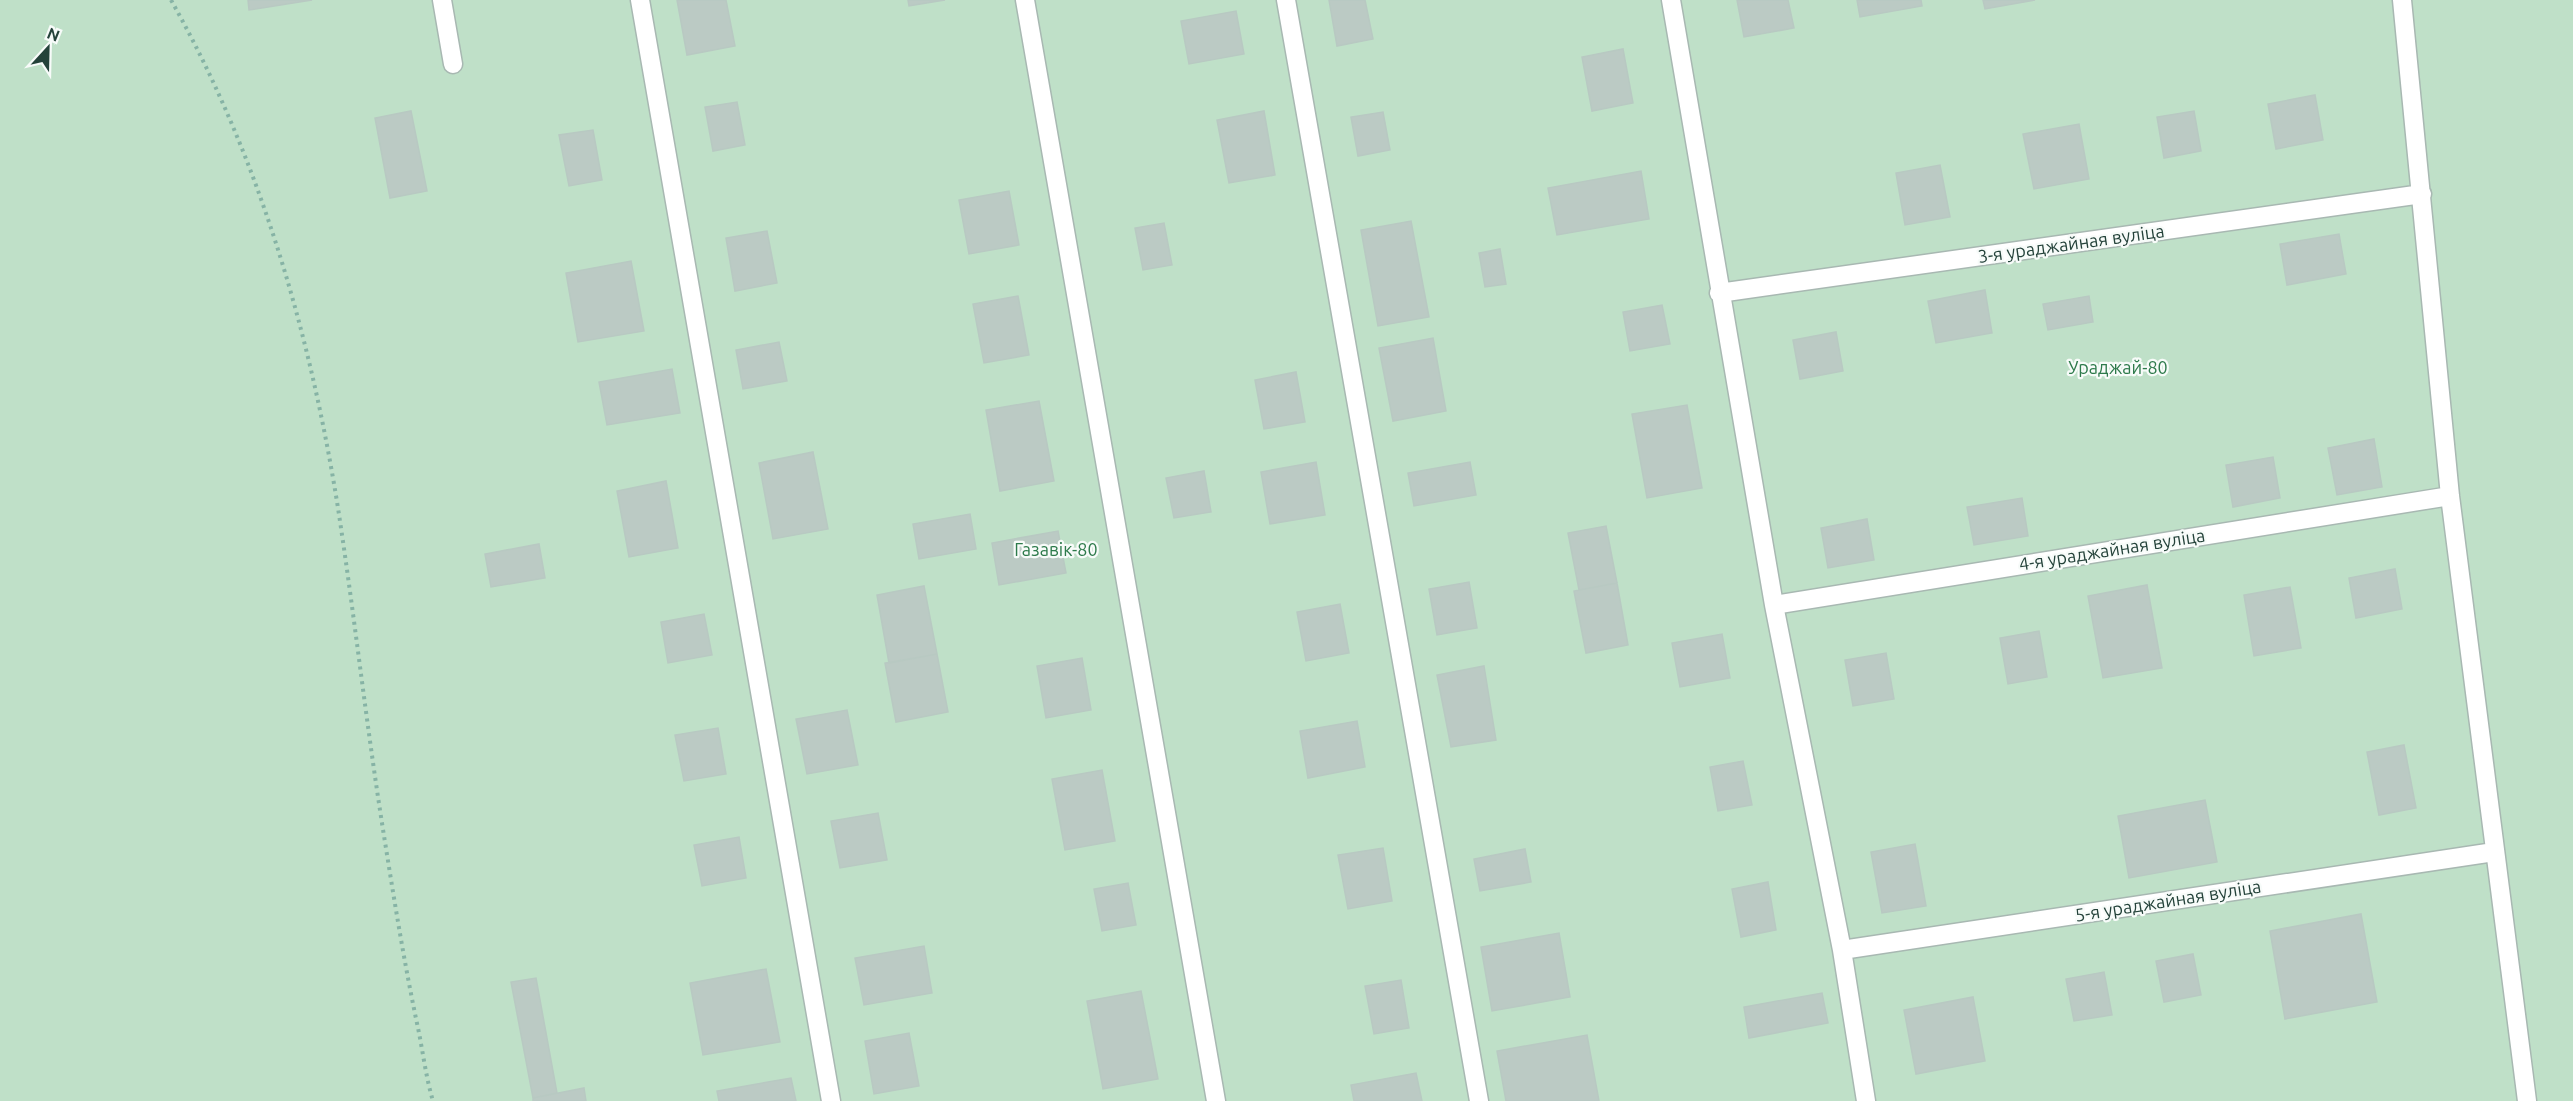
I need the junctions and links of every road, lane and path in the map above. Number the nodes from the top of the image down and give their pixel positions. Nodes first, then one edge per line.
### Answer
1 (171, 0) edge
2 (442, 0) edge
3 (640, 0) edge
4 (1025, 0) edge
5 (1286, 0) edge
6 (1671, 0) edge
7 (2402, 0) edge
8 (453, 64) dead end
9 (2422, 194) junction
10 (1719, 293) junction
11 (2450, 496) junction
12 (1774, 604) junction
13 (2494, 852) junction
14 (1842, 950) junction
15 (433, 1101) edge
16 (831, 1101) edge
17 (1216, 1101) edge
18 (1479, 1101) edge
19 (1866, 1101) edge
20 (2527, 1101) edge

1 - 15 path
2 - 8 lane
3 - 16 lane
4 - 17 lane
5 - 18 lane
6 - 10 lane
7 - 9 lane
9 - 10 lane, 3-я ураджайная вуліца
9 - 11 lane
10 - 12 lane
11 - 12 lane, 4-я ураджайная вуліца
11 - 13 lane
12 - 14 lane
13 - 14 lane, 5-я ураджайная вуліца
13 - 20 lane
14 - 19 lane

